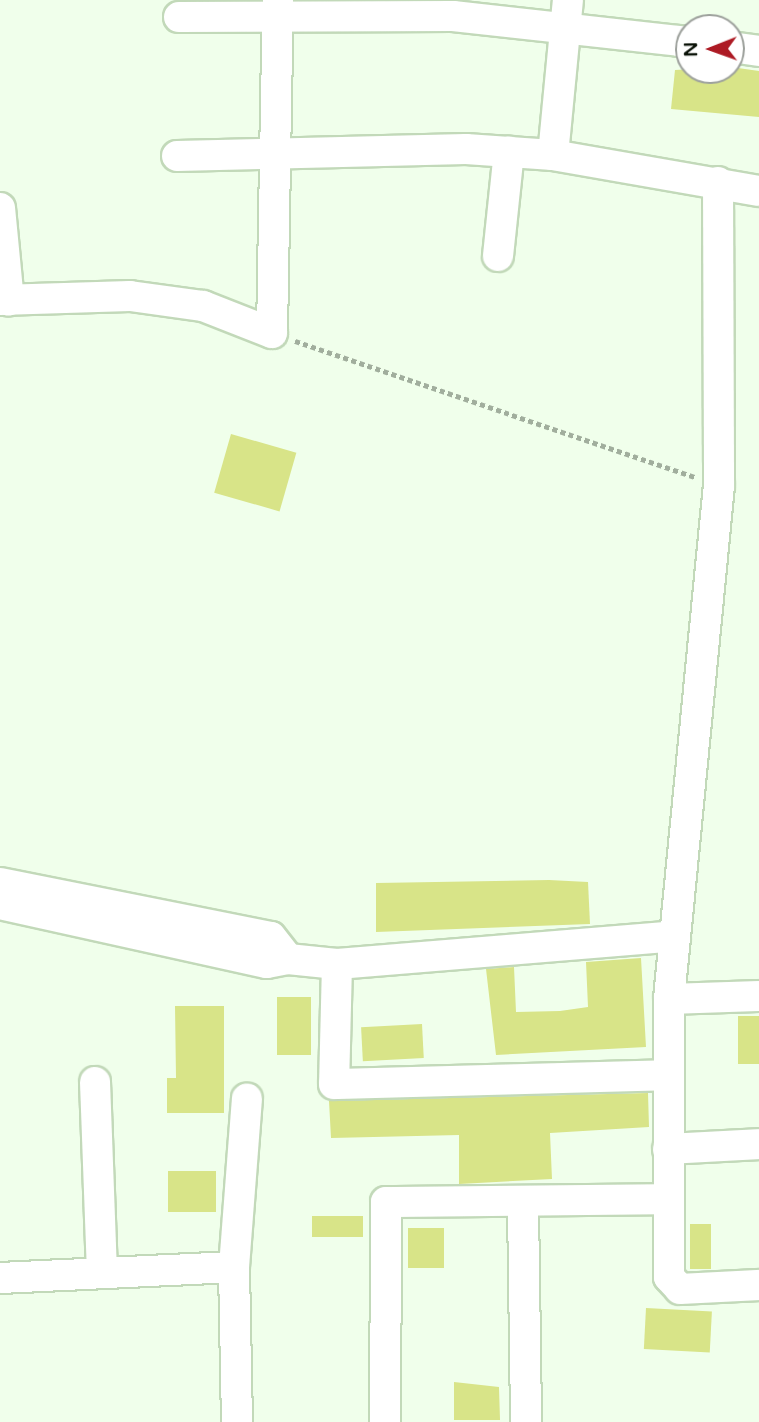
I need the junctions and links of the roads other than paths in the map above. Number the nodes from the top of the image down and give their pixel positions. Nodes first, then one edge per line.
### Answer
1 (278, 6) edge
2 (566, 14) edge
3 (179, 17) dead end
4 (675, 39) edge
5 (509, 152) junction
6 (552, 155) junction
7 (177, 156) dead end
8 (277, 156) junction
9 (718, 182) junction
10 (759, 191) edge
11 (0, 208) edge
12 (498, 256) dead end
13 (4, 301) edge
14 (0, 883) edge
15 (0, 904) edge
16 (71, 908) junction
17 (675, 936) junction
18 (337, 964) junction
19 (759, 996) edge
20 (669, 999) junction
21 (669, 1075) junction
22 (95, 1082) dead end
23 (247, 1099) dead end
24 (759, 1144) edge
25 (668, 1149) junction
26 (668, 1199) junction
27 (523, 1204) junction
28 (234, 1267) junction
29 (102, 1273) junction
30 (0, 1278) edge
31 (759, 1285) edge
32 (237, 1422) edge
33 (385, 1422) edge
34 (526, 1422) edge

1 - 2 street
1 - 3 street
1 - 8 street
2 - 4 street
2 - 6 street
5 - 6 street
5 - 8 street
5 - 12 street
6 - 9 street
7 - 8 street
8 - 13 street
9 - 10 street
9 - 17 street
11 - 13 street
14 - 16 street
15 - 16 street
16 - 18 street
17 - 18 street
17 - 20 street
18 - 21 street
19 - 20 street
20 - 21 street
21 - 25 street
22 - 29 street
23 - 28 street
24 - 25 street
25 - 26 street
26 - 27 street
26 - 31 street
27 - 33 street
27 - 34 street
28 - 29 street
28 - 32 street
29 - 30 street

